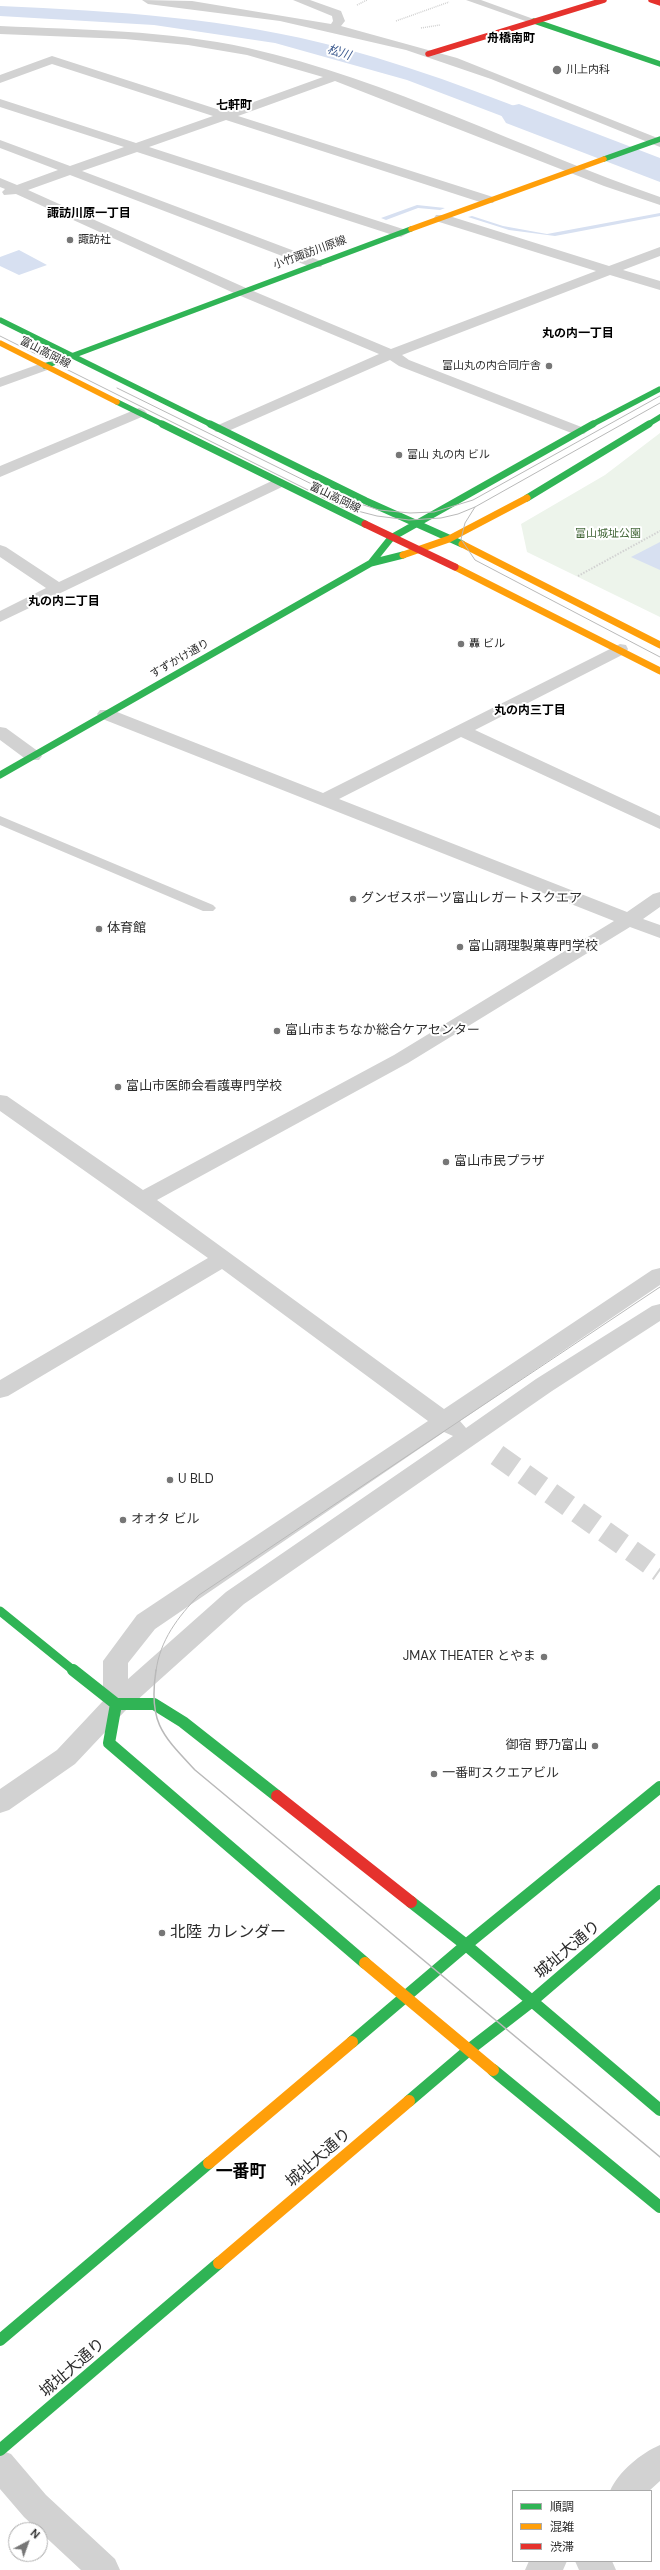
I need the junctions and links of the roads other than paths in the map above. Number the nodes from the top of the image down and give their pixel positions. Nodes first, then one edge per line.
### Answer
1 (156, 0) edge
2 (300, 0) edge
3 (471, 0) edge
4 (604, 0) edge
5 (651, 0) edge
6 (660, 3) edge
7 (534, 21) junction
8 (334, 28) junction
9 (0, 30) edge
10 (66, 34) junction
11 (428, 54) junction
12 (52, 60) junction
13 (660, 64) edge
14 (336, 77) junction
15 (0, 79) edge
16 (0, 103) edge
17 (226, 115) junction
18 (658, 141) edge
19 (0, 144) edge
20 (136, 147) junction
21 (578, 167) junction
22 (68, 172) junction
23 (0, 182) edge
24 (16, 189) junction
25 (0, 195) edge
26 (488, 200) junction
27 (660, 200) edge
28 (441, 218) junction
29 (401, 233) junction
30 (660, 251) edge
31 (316, 264) junction
32 (605, 270) junction
33 (660, 286) edge
34 (241, 291) junction
35 (0, 320) edge
36 (0, 343) edge
37 (390, 354) junction
38 (74, 356) junction
39 (45, 366) junction
40 (0, 383) edge
41 (660, 389) edge
42 (139, 413) junction
43 (660, 417) edge
44 (221, 429) junction
45 (579, 431) junction
46 (0, 472) edge
47 (278, 483) junction
48 (418, 524) junction
49 (391, 538) junction
50 (450, 538) junction
51 (0, 550) edge
52 (418, 551) junction
53 (371, 563) junction
54 (57, 588) junction
55 (0, 616) edge
56 (660, 645) edge
57 (620, 649) junction
58 (660, 671) edge
59 (106, 714) junction
60 (460, 730) junction
61 (0, 732) edge
62 (33, 756) junction
63 (0, 775) edge
64 (324, 800) junction
65 (0, 820) edge
66 (660, 823) edge
67 (660, 898) edge
68 (208, 908) dead end
69 (628, 920) junction
70 (660, 932) edge
71 (0, 1101) edge
72 (142, 1199) junction
73 (224, 1258) junction
74 (660, 1275) edge
75 (656, 1319) edge
76 (0, 1390) edge
77 (443, 1421) junction
78 (467, 1438) junction
79 (0, 1611) edge
80 (116, 1704) junction
81 (660, 1787) edge
82 (0, 1803) edge
83 (660, 1891) edge
84 (466, 1945) junction
85 (405, 1997) junction
86 (532, 2001) junction
87 (470, 2049) junction
88 (660, 2110) edge
89 (660, 2207) edge
90 (0, 2340) edge
91 (0, 2450) edge
92 (660, 2460) edge
93 (0, 2465) edge
94 (627, 2490) edge
95 (550, 2562) edge
96 (591, 2562) edge
97 (104, 2570) edge
98 (541, 2570) edge
99 (600, 2570) edge

1 - 8 street
2 - 8 street
3 - 7 lane
4 - 7 main road
5 - 6 main road
7 - 11 main road
7 - 13 main road
8 - 11 street
9 - 10 street
10 - 12 street
10 - 14 street
11 - 18 street
12 - 15 street
12 - 17 street
14 - 17 street
14 - 21 street
16 - 20 street
17 - 20 street
17 - 26 street
18 - 21 main road, 小竹諏訪川原線
19 - 22 street
20 - 22 street
20 - 29 street
21 - 26 main road, 小竹諏訪川原線
21 - 27 street
22 - 24 street
22 - 31 street
23 - 24 street
24 - 25 street
24 - 34 street
26 - 28 main road, 小竹諏訪川原線
28 - 29 main road, 小竹諏訪川原線
28 - 32 street
29 - 31 main road, 小竹諏訪川原線
30 - 32 street
31 - 34 main road, 小竹諏訪川原線
32 - 33 street
32 - 37 street
34 - 37 street
34 - 38 main road, 小竹諏訪川原線
35 - 38 main road, 富山高岡線
36 - 39 main road, 富山高岡線
37 - 44 street
37 - 45 street
38 - 39 main road, 小竹諏訪川原線
38 - 44 main road, 富山高岡線
39 - 40 street
39 - 42 main road, 富山高岡線
41 - 45 main road
42 - 46 street
42 - 47 main road, 富山高岡線
43 - 50 main road
44 - 48 main road, 富山高岡線
45 - 48 main road
47 - 49 main road, 富山高岡線
47 - 54 street
48 - 49 main road
48 - 50 main road, 富山高岡線
49 - 52 main road, 富山高岡線
49 - 53 main road
50 - 52 main road
50 - 56 main road, 富山高岡線
51 - 54 street
52 - 53 main road
52 - 57 main road, 富山高岡線
53 - 59 main road, すずかけ通り
54 - 55 street
57 - 58 main road, 富山高岡線
57 - 60 street
59 - 62 main road, すずかけ通り
59 - 64 street
60 - 64 street
60 - 66 street
61 - 62 street
62 - 63 main road, すずかけ通り
64 - 69 street
65 - 68 lane
67 - 69 street
69 - 70 street
69 - 72 street
71 - 72 street
72 - 73 street
73 - 76 street
73 - 77 street
74 - 77 street
75 - 78 street
77 - 78 street
77 - 80 street
78 - 80 street
79 - 80 main road
80 - 82 street
80 - 84 main road
80 - 85 main road
81 - 84 main road
83 - 86 main road, 城址大通り
84 - 85 main road
84 - 86 main road
85 - 87 main road
85 - 90 main road
86 - 87 main road, 城址大通り
86 - 88 main road
87 - 89 main road
87 - 91 main road, 城址大通り
92 - 94 street
93 - 97 street
95 - 98 street
96 - 99 street

